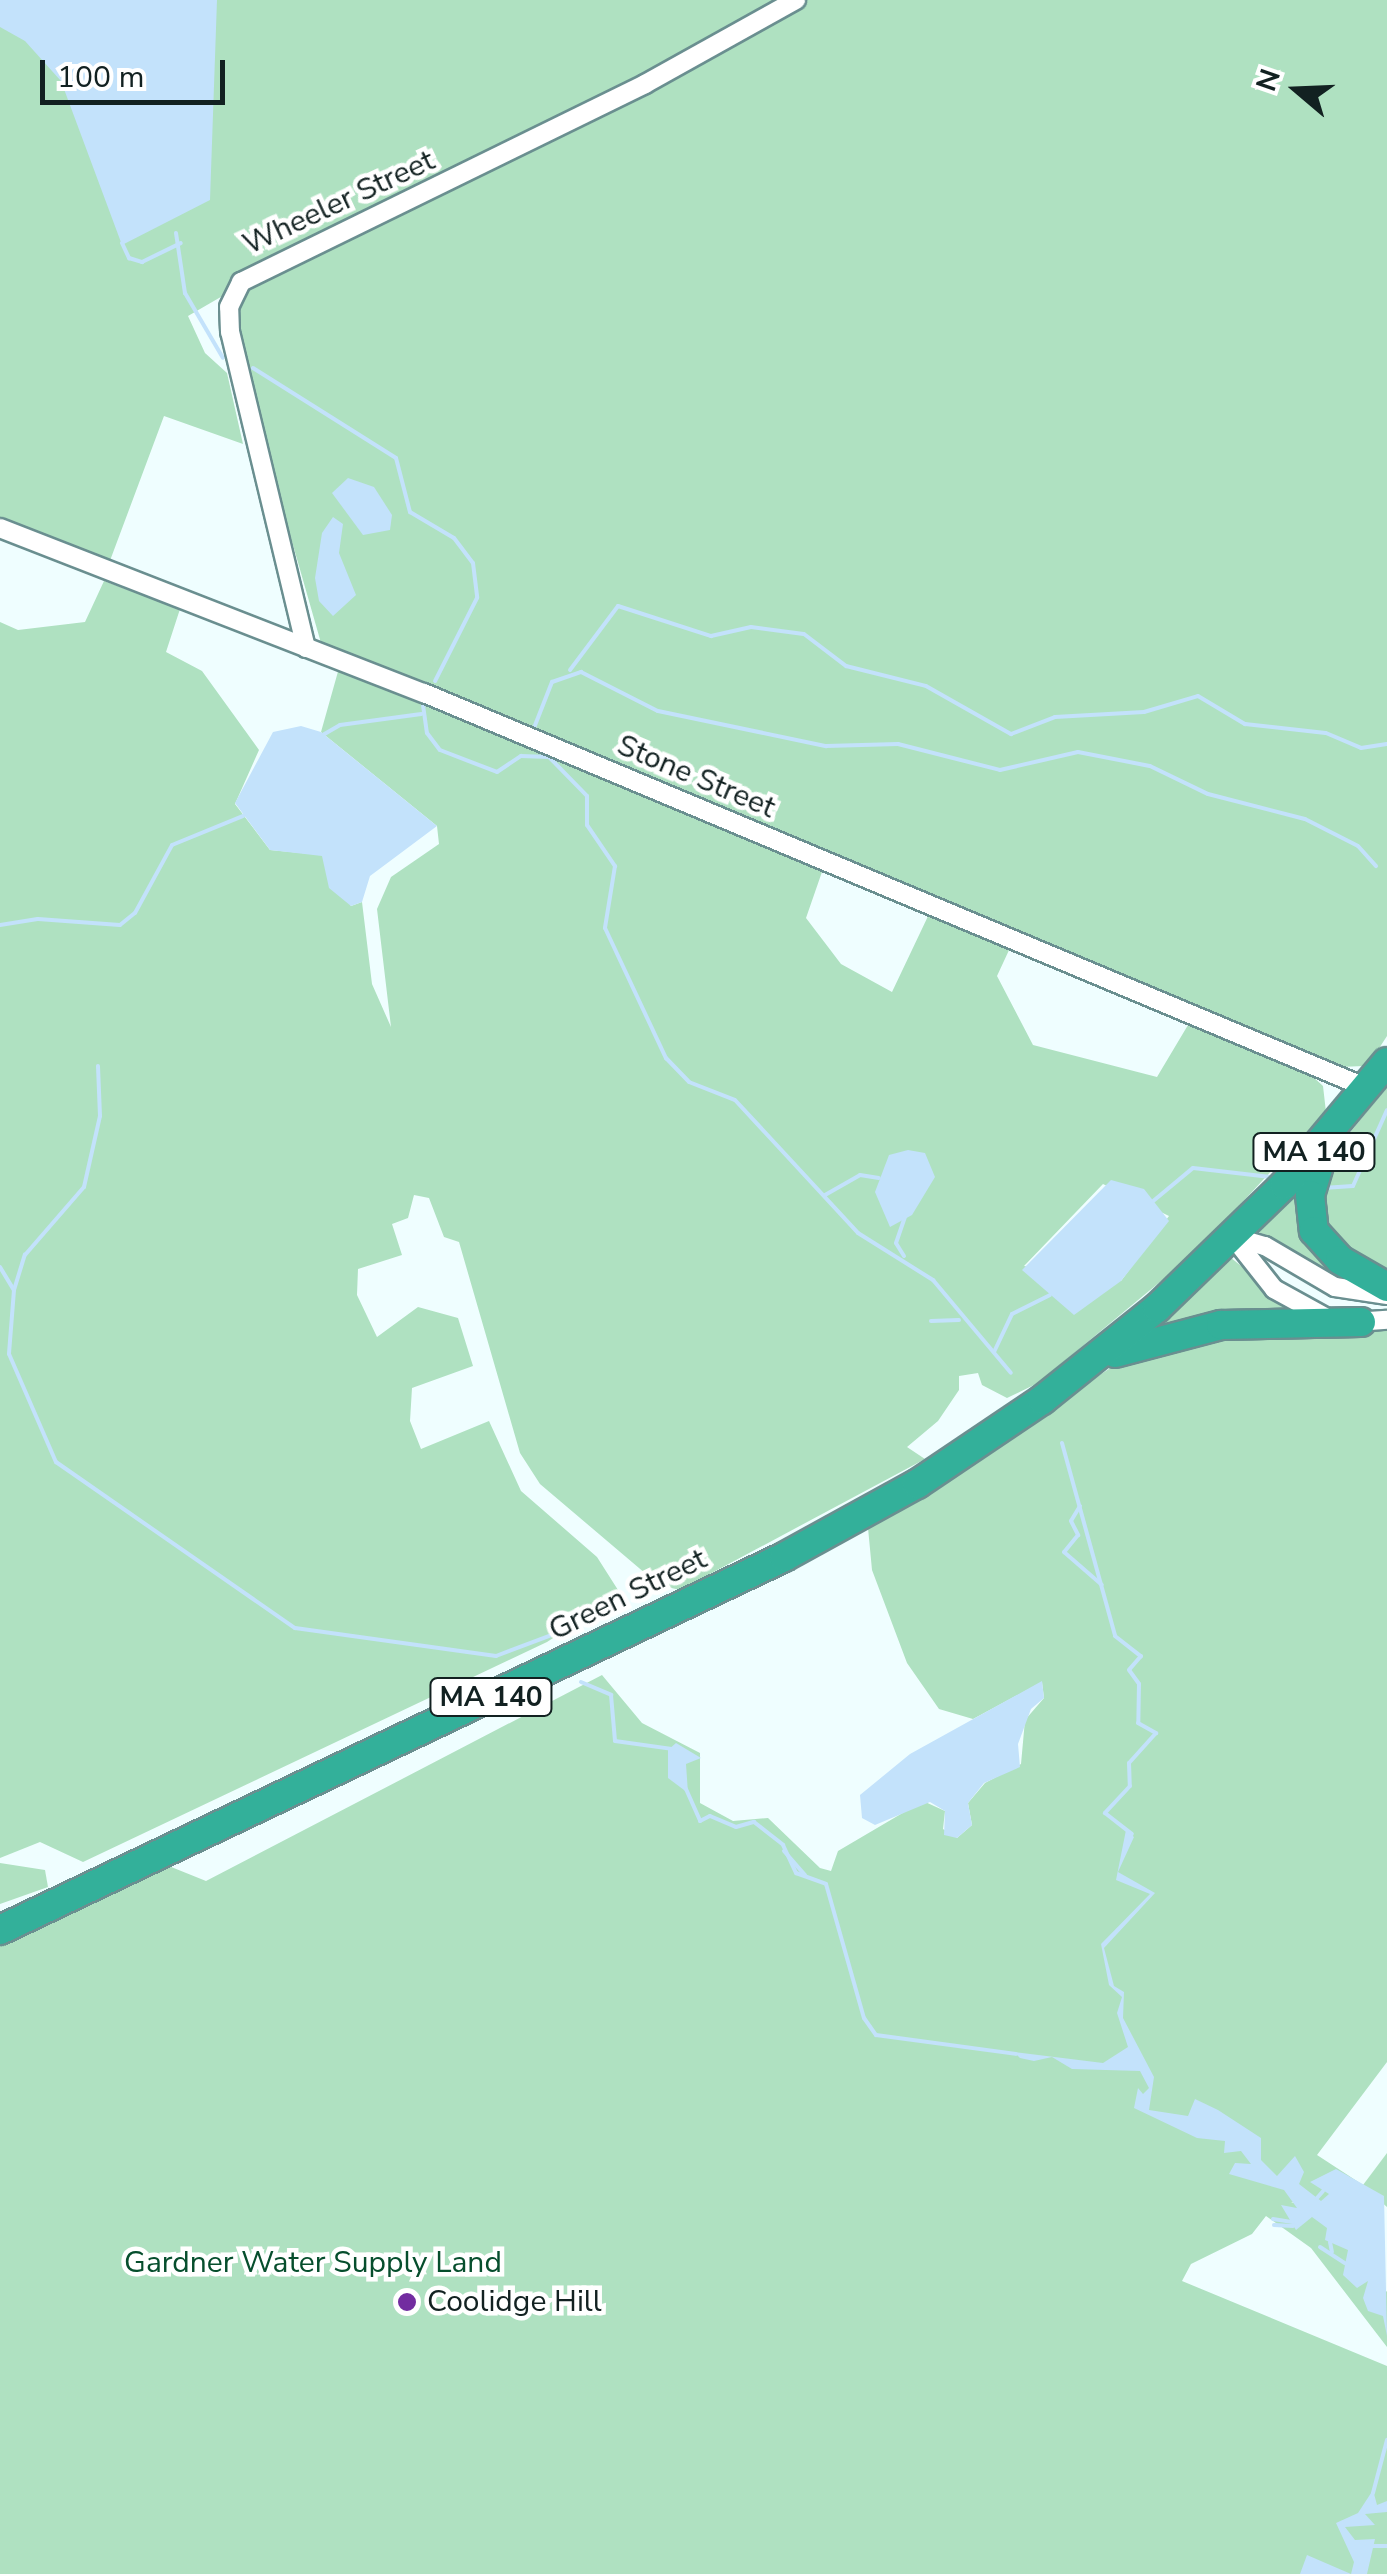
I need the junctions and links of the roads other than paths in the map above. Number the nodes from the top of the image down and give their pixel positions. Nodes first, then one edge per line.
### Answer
1 (796, 0) edge
2 (0, 528) edge
3 (306, 648) junction
4 (1387, 1062) edge
5 (1367, 1088) junction
6 (1330, 1132) junction
7 (1234, 1237) junction
8 (1387, 1288) edge
9 (1387, 1296) edge
10 (1374, 1321) edge
11 (1091, 1364) junction
12 (0, 1930) edge

1 - 3 street, Wheeler Street
2 - 3 street, Stone Street
3 - 5 street, Stone Street
4 - 5 highway, MA 140
5 - 6 highway, MA 140
6 - 7 highway, MA 140
6 - 8 highway
7 - 9 street
7 - 10 street
7 - 11 highway, Green Street / MA 140
10 - 11 highway
11 - 12 highway, Green Street / MA 140

